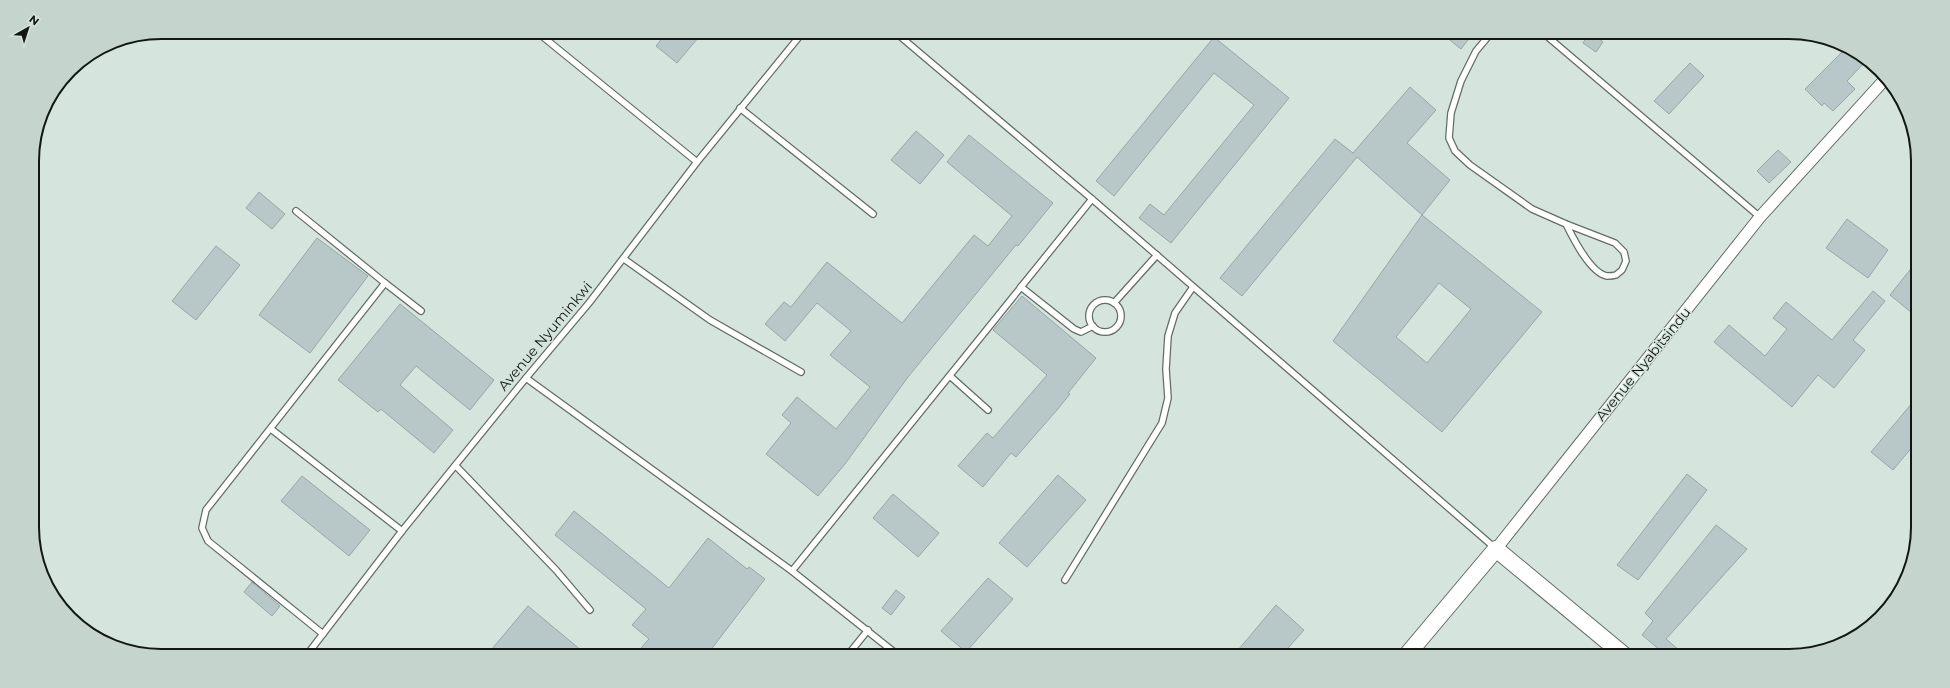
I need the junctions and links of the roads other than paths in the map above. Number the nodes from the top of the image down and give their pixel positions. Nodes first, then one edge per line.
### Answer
1 (546, 39) edge
2 (797, 39) edge
3 (903, 39) edge
4 (1486, 39) edge
5 (1552, 40) edge
6 (1882, 83) edge
7 (740, 108) junction
8 (697, 162) junction
9 (1092, 199) junction
10 (296, 211) dead end
11 (872, 214) dead end
12 (1760, 217) junction
13 (1566, 224) junction
14 (1157, 255) junction
15 (624, 259) junction
16 (385, 283) junction
17 (1193, 286) junction
18 (1021, 287) junction
19 (1114, 303) junction
20 (421, 311) dead end
21 (1093, 326) junction
22 (801, 372) dead end
23 (950, 376) junction
24 (526, 378) junction
25 (988, 410) dead end
26 (271, 429) junction
27 (456, 466) junction
28 (402, 531) junction
29 (1496, 549) junction
30 (792, 571) junction
31 (1065, 580) dead end
32 (590, 610) dead end
33 (868, 630) junction
34 (323, 634) junction
35 (311, 649) edge
36 (853, 649) edge
37 (891, 649) edge
38 (1412, 649) edge
39 (1617, 649) edge

1 - 8 lane
2 - 7 lane, Avenue Nyuminkwi
3 - 9 lane
4 - 13 lane
5 - 12 lane
6 - 12 street, Avenue Nyabitsindu
7 - 8 lane, Avenue Nyuminkwi
7 - 11 lane
8 - 15 lane, Avenue Nyuminkwi
9 - 14 lane
9 - 18 lane
10 - 16 lane
12 - 29 street, Avenue Nyabitsindu
13 - 13 lane
14 - 17 lane
14 - 19 lane
15 - 22 lane
15 - 24 lane, Avenue Nyuminkwi
16 - 20 lane
16 - 26 lane
17 - 29 lane
17 - 31 lane
18 - 21 lane
18 - 23 lane
19 - 21 lane
19 - 21 lane
23 - 25 lane
23 - 30 lane
24 - 27 lane, Avenue Nyuminkwi
24 - 30 lane
26 - 28 lane
26 - 34 lane
27 - 28 lane, Avenue Nyuminkwi
27 - 32 lane
28 - 34 lane, Avenue Nyuminkwi
29 - 38 street, Avenue Nyabitsindu
29 - 39 street
30 - 33 lane
33 - 36 lane
33 - 37 lane
34 - 35 lane, Avenue Nyuminkwi

